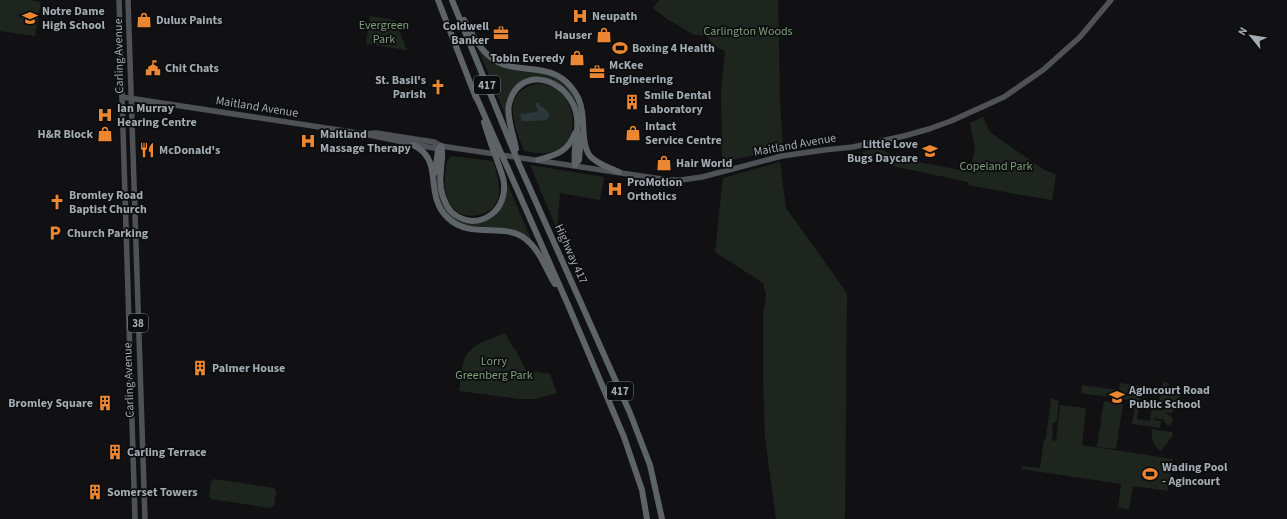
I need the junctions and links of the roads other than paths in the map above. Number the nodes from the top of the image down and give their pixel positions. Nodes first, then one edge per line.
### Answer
1 (119, 0) edge
2 (128, 0) edge
3 (438, 0) edge
4 (1110, 0) edge
5 (454, 3) edge
6 (475, 94) junction
7 (122, 97) junction
8 (131, 98) junction
9 (583, 119) junction
10 (577, 125) junction
11 (364, 134) junction
12 (413, 145) junction
13 (441, 146) junction
14 (538, 160) junction
15 (519, 164) junction
16 (575, 165) junction
17 (619, 172) junction
18 (434, 190) junction
19 (569, 307) junction
20 (135, 519) edge
21 (144, 519) edge
22 (647, 519) edge
23 (662, 519) edge

1 - 7 main road, Carling Avenue / 38
2 - 8 main road, Carling Avenue / 38
3 - 6 highway, 417
4 - 17 main road, Maitland Avenue
5 - 9 highway
5 - 15 highway, Highway 417 / 417
6 - 13 highway
6 - 19 highway, 417
7 - 8 main road, Maitland Avenue
7 - 20 main road, Carling Avenue / 38
8 - 11 main road, Maitland Avenue
8 - 21 main road, Carling Avenue / 38
9 - 16 highway
9 - 17 highway
10 - 14 highway
10 - 15 highway
10 - 16 highway
11 - 12 main road, Maitland Avenue
11 - 13 main road, Maitland Avenue
12 - 13 main road, Maitland Avenue
12 - 18 highway
13 - 14 main road, Maitland Avenue
13 - 18 highway
14 - 16 main road, Maitland Avenue
15 - 23 highway, Highway 417 / 417
16 - 17 main road, Maitland Avenue
18 - 19 highway
19 - 22 highway, 417

